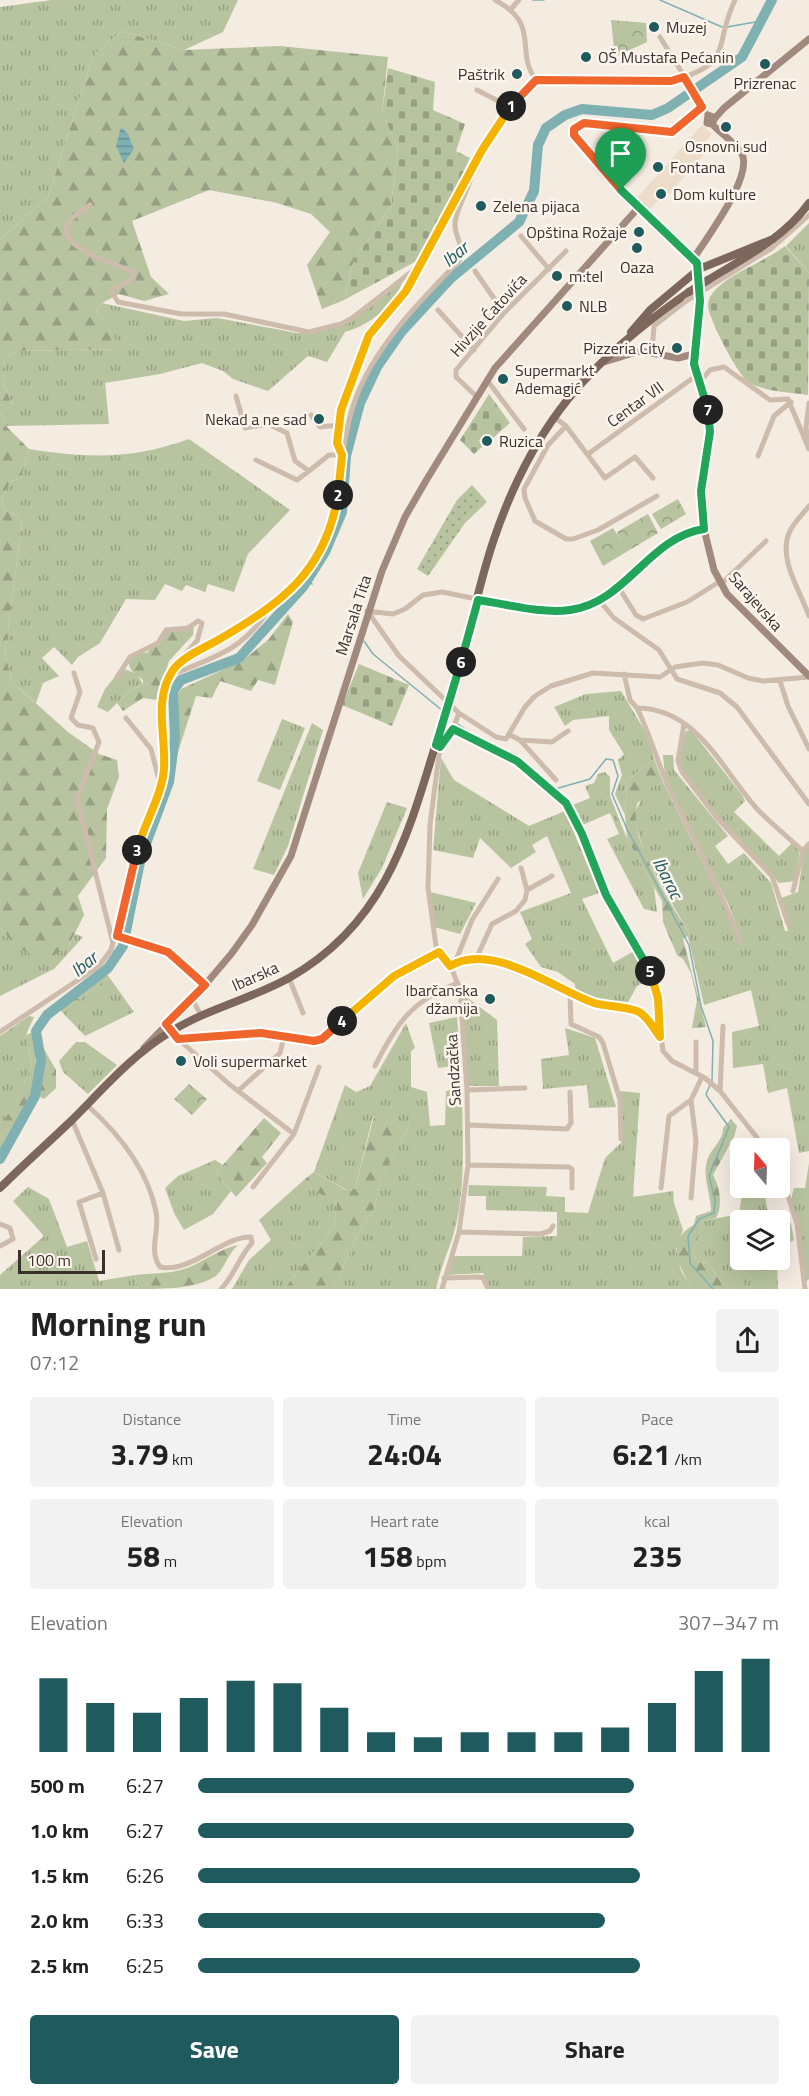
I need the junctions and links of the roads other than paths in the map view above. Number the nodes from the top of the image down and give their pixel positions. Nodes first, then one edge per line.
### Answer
1 (495, 0) edge
2 (519, 0) edge
3 (735, 0) edge
4 (510, 10) junction
5 (660, 37) dead end
6 (809, 39) edge
7 (685, 79) junction
8 (536, 80) junction
9 (477, 90) dead end
10 (510, 107) junction
11 (702, 107) junction
12 (711, 118) junction
13 (472, 172) junction
14 (809, 203) edge
15 (90, 205) dead end
16 (639, 207) junction
17 (809, 215) edge
18 (521, 236) dead end
19 (773, 239) junction
20 (566, 251) dead end
21 (694, 258) junction
22 (420, 265) junction
23 (549, 269) junction
24 (699, 269) junction
25 (475, 271) dead end
26 (708, 284) junction
27 (688, 296) junction
28 (438, 310) dead end
29 (504, 313) junction
30 (628, 339) junction
31 (474, 350) junction
32 (640, 351) junction
33 (652, 353) junction
34 (694, 354) junction
35 (600, 364) junction
36 (698, 379) junction
37 (487, 380) junction
38 (236, 396) dead end
39 (477, 397) junction
40 (791, 402) junction
41 (809, 403) edge
42 (310, 415) dead end
43 (554, 417) junction
44 (339, 424) junction
45 (566, 426) junction
46 (524, 429) dead end
47 (809, 448) edge
48 (588, 454) junction
49 (342, 455) junction
50 (758, 456) dead end
51 (256, 460) dead end
52 (309, 471) junction
53 (653, 478) dead end
54 (657, 496) dead end
55 (809, 506) edge
56 (704, 529) junction
57 (765, 541) dead end
58 (720, 583) junction
59 (620, 588) junction
60 (478, 600) junction
61 (599, 600) junction
62 (269, 609) junction
63 (367, 611) junction
64 (809, 616) edge
65 (175, 667) junction
66 (670, 669) junction
67 (74, 672) dead end
68 (624, 674) junction
69 (169, 676) junction
70 (809, 676) edge
71 (117, 677) dead end
72 (780, 681) junction
73 (637, 708) junction
74 (458, 715) junction
75 (126, 718) dead end
76 (684, 724) junction
77 (454, 727) junction
78 (568, 731) dead end
79 (510, 735) junction
80 (520, 740) junction
81 (438, 746) junction
82 (809, 748) edge
83 (556, 780) dead end
84 (160, 784) junction
85 (809, 804) edge
86 (809, 844) edge
87 (803, 851) junction
88 (520, 868) dead end
89 (552, 876) dead end
90 (498, 879) dead end
91 (527, 890) junction
92 (793, 891) dead end
93 (788, 924) dead end
94 (120, 937) junction
95 (740, 941) dead end
96 (114, 944) junction
97 (439, 952) junction
98 (476, 959) junction
99 (452, 964) junction
100 (289, 978) junction
101 (458, 983) junction
102 (205, 985) junction
103 (570, 993) junction
104 (192, 999) junction
105 (303, 1013) dead end
106 (201, 1016) junction
107 (723, 1026) dead end
108 (168, 1028) junction
109 (0, 1032) edge
110 (284, 1037) junction
111 (660, 1037) junction
112 (178, 1039) junction
113 (696, 1042) dead end
114 (375, 1066) dead end
115 (319, 1067) dead end
116 (696, 1073) junction
117 (703, 1077) junction
118 (525, 1088) dead end
119 (468, 1090) junction
120 (238, 1091) junction
121 (720, 1091) junction
122 (570, 1092) dead end
123 (691, 1100) junction
124 (87, 1105) junction
125 (72, 1120) junction
126 (469, 1125) junction
127 (294, 1134) junction
128 (757, 1138) edge
129 (621, 1139) dead end
130 (468, 1165) junction
131 (253, 1187) dead end
132 (0, 1188) edge
133 (572, 1188) dead end
134 (661, 1188) dead end
135 (103, 1193) junction
136 (691, 1197) dead end
137 (789, 1198) edge
138 (0, 1224) edge
139 (553, 1226) dead end
140 (459, 1232) junction
141 (0, 1246) edge
142 (119, 1250) dead end
143 (96, 1259) dead end
144 (444, 1278) junction
145 (221, 1289) edge
146 (442, 1289) edge
147 (489, 1289) edge
148 (805, 1289) edge

1 - 4 street
2 - 4 street
3 - 7 street
4 - 8 street
5 - 7 street
6 - 12 street
7 - 8 street
7 - 11 street
8 - 10 street
9 - 10 street
10 - 13 street
11 - 12 street
11 - 16 street
12 - 21 street
13 - 22 street
13 - 49 street
14 - 19 main road
15 - 22 street
16 - 21 street
16 - 37 street, Marsala Tita
17 - 26 street
18 - 23 street
19 - 24 main road
19 - 26 main road
20 - 23 street, Hivzije Ćatovića
21 - 24 street
22 - 44 street
23 - 29 street, Hivzije Ćatovića
24 - 30 main road
24 - 34 street, Sarajevska
25 - 29 street
26 - 27 main road, bridge
27 - 30 main road
27 - 33 street
28 - 31 street
29 - 31 street, Hivzije Ćatovića
30 - 32 street
30 - 35 main road, Ibarska
31 - 39 street, Hivzije Ćatovića
32 - 33 street
32 - 35 street
33 - 34 street
34 - 36 street, Sarajevska
35 - 43 main road, Ibarska
36 - 40 street, Centar VII
36 - 48 street, Centar VII
36 - 56 street, Sarajevska
37 - 39 street, Marsala Tita
37 - 46 street
38 - 52 street
39 - 63 street, Marsala Tita
40 - 47 street
40 - 50 street
41 - 47 street
42 - 44 street
43 - 45 street
43 - 60 main road, Ibarska
44 - 49 street
45 - 48 street
45 - 54 street
48 - 53 street
49 - 52 street
49 - 62 street
51 - 52 street
55 - 64 street
56 - 58 street, Sarajevska
56 - 59 street
57 - 58 street
58 - 59 street
58 - 70 street, Sarajevska
59 - 61 street
60 - 61 street
60 - 63 street
60 - 81 main road, Ibarska, bridge
61 - 66 street
62 - 65 street
62 - 69 street
63 - 74 street
63 - 102 street, Marsala Tita
65 - 69 street
65 - 71 street
66 - 68 street
66 - 72 street
66 - 85 street
67 - 96 street
68 - 73 street
68 - 79 street
69 - 84 street
70 - 72 street
72 - 82 street
73 - 76 street
73 - 95 street
74 - 77 street
74 - 79 street
75 - 84 street
76 - 87 street
76 - 93 street
77 - 81 street
77 - 111 street
78 - 80 street
79 - 80 street
80 - 83 street
81 - 97 street, Sandzačka
81 - 100 main road, Ibarska
84 - 94 street
86 - 87 street
87 - 92 street
88 - 91 street
89 - 91 street
90 - 99 street
91 - 98 street
94 - 96 street
94 - 102 street
96 - 109 street
97 - 99 street, Sandzačka
97 - 110 street
98 - 99 street
98 - 103 street
99 - 101 street, Sandzačka
100 - 105 street
100 - 106 main road, Ibarska
101 - 114 street
101 - 119 street, Sandzačka
102 - 104 street, Marsala Tita
103 - 111 street
103 - 129 street
104 - 106 street
104 - 108 street, Marsala Tita
106 - 108 main road, Ibarska
107 - 121 street
108 - 112 street
108 - 124 main road, Ibarska
110 - 112 street
110 - 120 street
111 - 116 street
112 - 120 street
113 - 116 street
115 - 127 street
116 - 117 street
117 - 121 street
117 - 123 street
118 - 119 street
119 - 126 street, Sandzačka
120 - 127 street
121 - 128 street
122 - 126 street
123 - 134 street
123 - 136 street
124 - 125 main road, Ibarska
124 - 145 street
125 - 132 main road, Ibarska
125 - 135 street
126 - 130 street, Sandzačka
127 - 131 street
130 - 133 street
130 - 140 street, Sandzačka
135 - 142 street
135 - 143 street
137 - 148 street
138 - 141 street
139 - 140 street
140 - 144 street, Sandzačka
144 - 146 street, Sandzačka
144 - 147 street

